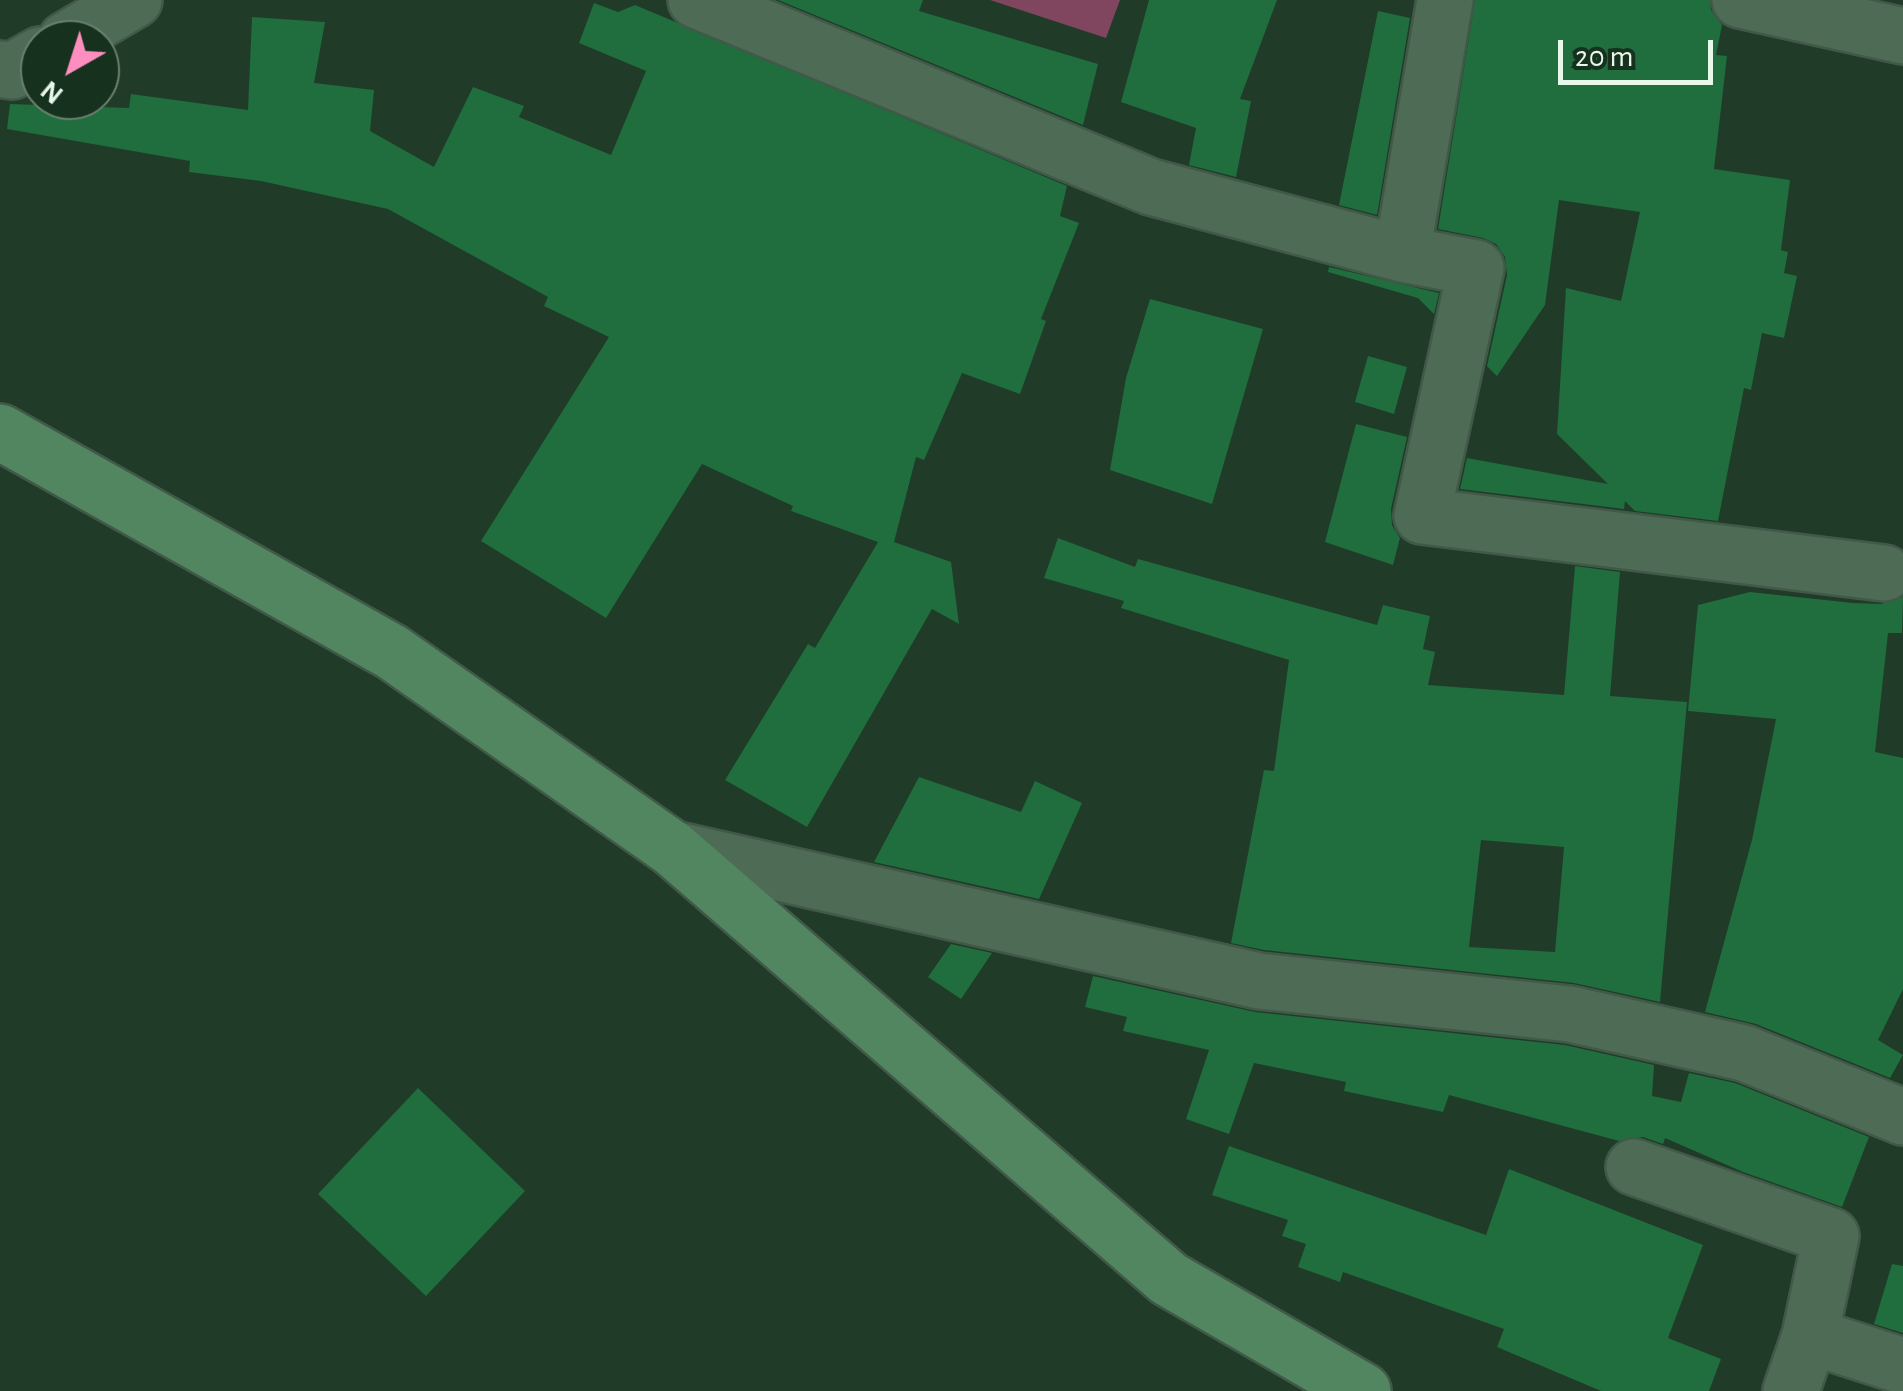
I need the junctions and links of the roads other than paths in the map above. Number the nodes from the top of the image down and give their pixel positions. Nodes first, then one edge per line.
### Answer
1 (134, 0) edge
2 (696, 0) edge
3 (1444, 0) edge
4 (1740, 0) edge
5 (100, 20) edge
6 (1903, 36) edge
7 (1402, 254) junction
8 (0, 432) edge
9 (1884, 574) dead end
10 (673, 849) junction
11 (1903, 1117) edge
12 (1634, 1167) dead end
13 (1810, 1336) junction
14 (1903, 1366) edge
15 (1363, 1391) edge
16 (1790, 1391) edge

1 - 5 street
2 - 7 street
3 - 7 street
4 - 6 street
7 - 9 street
8 - 10 main road
10 - 11 street
10 - 15 main road
12 - 13 street
13 - 14 street
13 - 16 street

